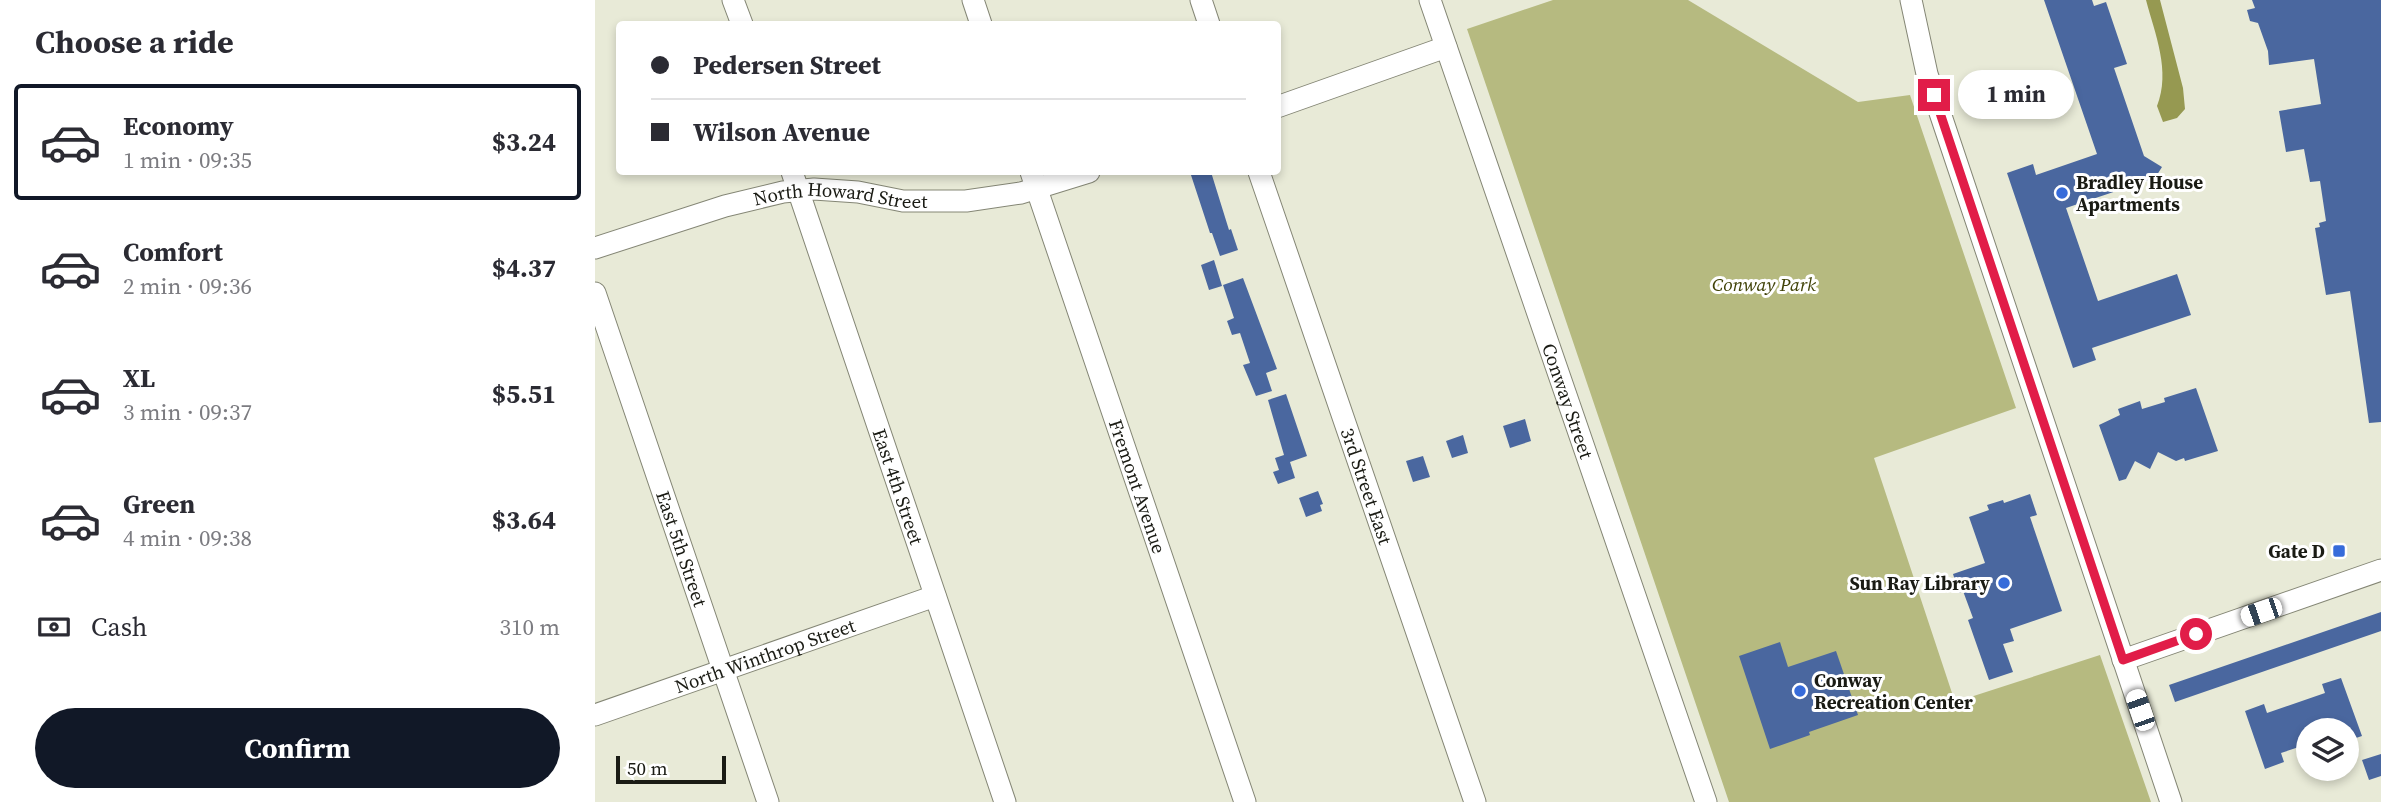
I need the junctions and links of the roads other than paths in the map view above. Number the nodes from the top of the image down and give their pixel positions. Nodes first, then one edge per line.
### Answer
1 (733, 0) edge
2 (973, 0) edge
3 (1201, 0) edge
4 (1430, 0) edge
5 (1911, 0) edge
6 (741, 21) edge
7 (980, 21) edge
8 (1208, 21) edge
9 (1446, 47) junction
10 (1281, 106) edge
11 (1068, 175) edge
12 (1260, 175) edge
13 (1034, 180) edge
14 (796, 181) edge
15 (595, 248) edge
16 (595, 293) edge
17 (2381, 570) edge
18 (935, 596) junction
19 (2123, 660) junction
20 (723, 670) junction
21 (595, 715) edge
22 (768, 802) edge
23 (1005, 802) edge
24 (1245, 802) edge
25 (1475, 802) edge
26 (1706, 802) edge
27 (2171, 802) edge

1 - 6 street
2 - 7 street
3 - 8 street
4 - 9 street, Conway Street
5 - 19 street
9 - 10 street
9 - 26 street, Conway Street
11 - 13 street, North Howard Street
12 - 25 street, 3rd Street East
13 - 14 street, North Howard Street
13 - 24 street, Fremont Avenue
14 - 15 street, North Howard Street
14 - 18 street, East 4th Street
16 - 20 street, East 5th Street
17 - 19 street
18 - 20 street, North Winthrop Street
18 - 23 street, East 4th Street
19 - 27 street
20 - 21 street, North Winthrop Street
20 - 22 street, East 5th Street

